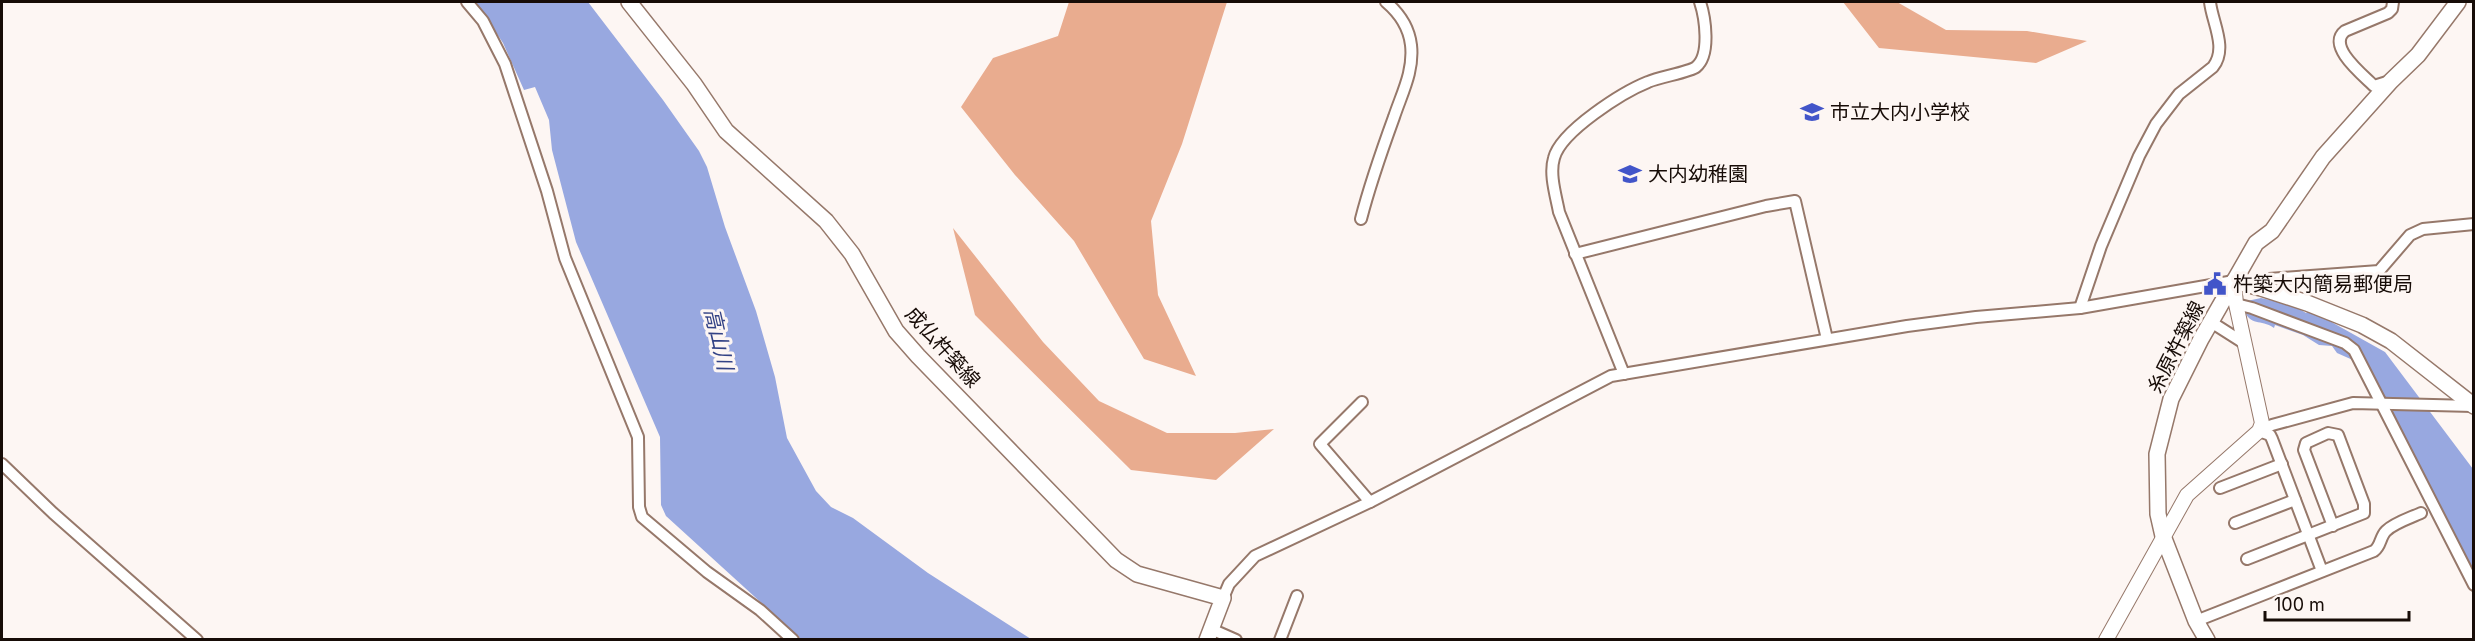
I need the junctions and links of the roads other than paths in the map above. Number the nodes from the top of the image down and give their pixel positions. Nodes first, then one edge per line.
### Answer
1 (467, 2) edge
2 (629, 2) edge
3 (1386, 2) edge
4 (1700, 2) edge
5 (2207, 2) edge
6 (2393, 2) edge
7 (2457, 2) edge
8 (2391, 81) junction
9 (1361, 219) dead end
10 (2474, 224) edge
11 (1575, 254) junction
12 (2234, 281) junction
13 (2261, 288) junction
14 (2236, 304) junction
15 (2080, 308) junction
16 (2211, 322) junction
17 (1827, 339) junction
18 (2244, 342) junction
19 (1624, 374) junction
20 (1362, 402) dead end
21 (2381, 403) junction
22 (2473, 406) edge
23 (2259, 431) junction
24 (2, 464) edge
25 (2282, 464) junction
26 (2220, 488) dead end
27 (2295, 500) junction
28 (1370, 502) junction
29 (2421, 513) dead end
30 (2235, 523) dead end
31 (2333, 526) junction
32 (2163, 536) junction
33 (2309, 536) junction
34 (2247, 559) dead end
35 (2322, 571) junction
36 (2474, 585) edge
37 (1297, 596) dead end
38 (1223, 598) junction
39 (2196, 621) junction
40 (1209, 634) edge
41 (197, 639) edge
42 (793, 639) edge
43 (1236, 639) edge
44 (1280, 639) edge
45 (2106, 639) edge
46 (2207, 639) edge

1 - 42 street
2 - 38 main road, 成仏杵築線
3 - 9 street
4 - 11 street
5 - 15 street
6 - 8 street
7 - 8 main road, 糸原杵築線
8 - 12 main road, 糸原杵築線
10 - 13 street
11 - 17 street
11 - 19 street
12 - 13 main road
12 - 14 street
12 - 15 street
12 - 16 main road, 糸原杵築線
13 - 22 main road
14 - 18 street
14 - 21 street
15 - 17 street
16 - 18 street
16 - 32 main road, 糸原杵築線
17 - 19 street
18 - 23 street
19 - 28 street
20 - 28 street
21 - 22 street
21 - 23 street
21 - 36 street
23 - 25 street
23 - 32 street
24 - 41 street
25 - 26 street
25 - 27 street
27 - 30 street
27 - 33 street
28 - 38 street
29 - 35 street
31 - 31 street
31 - 33 street
32 - 39 main road, 糸原杵築線
32 - 45 street
33 - 34 street
33 - 35 street
35 - 39 street
37 - 44 street
38 - 40 main road
39 - 46 main road, 糸原杵築線
40 - 43 street

